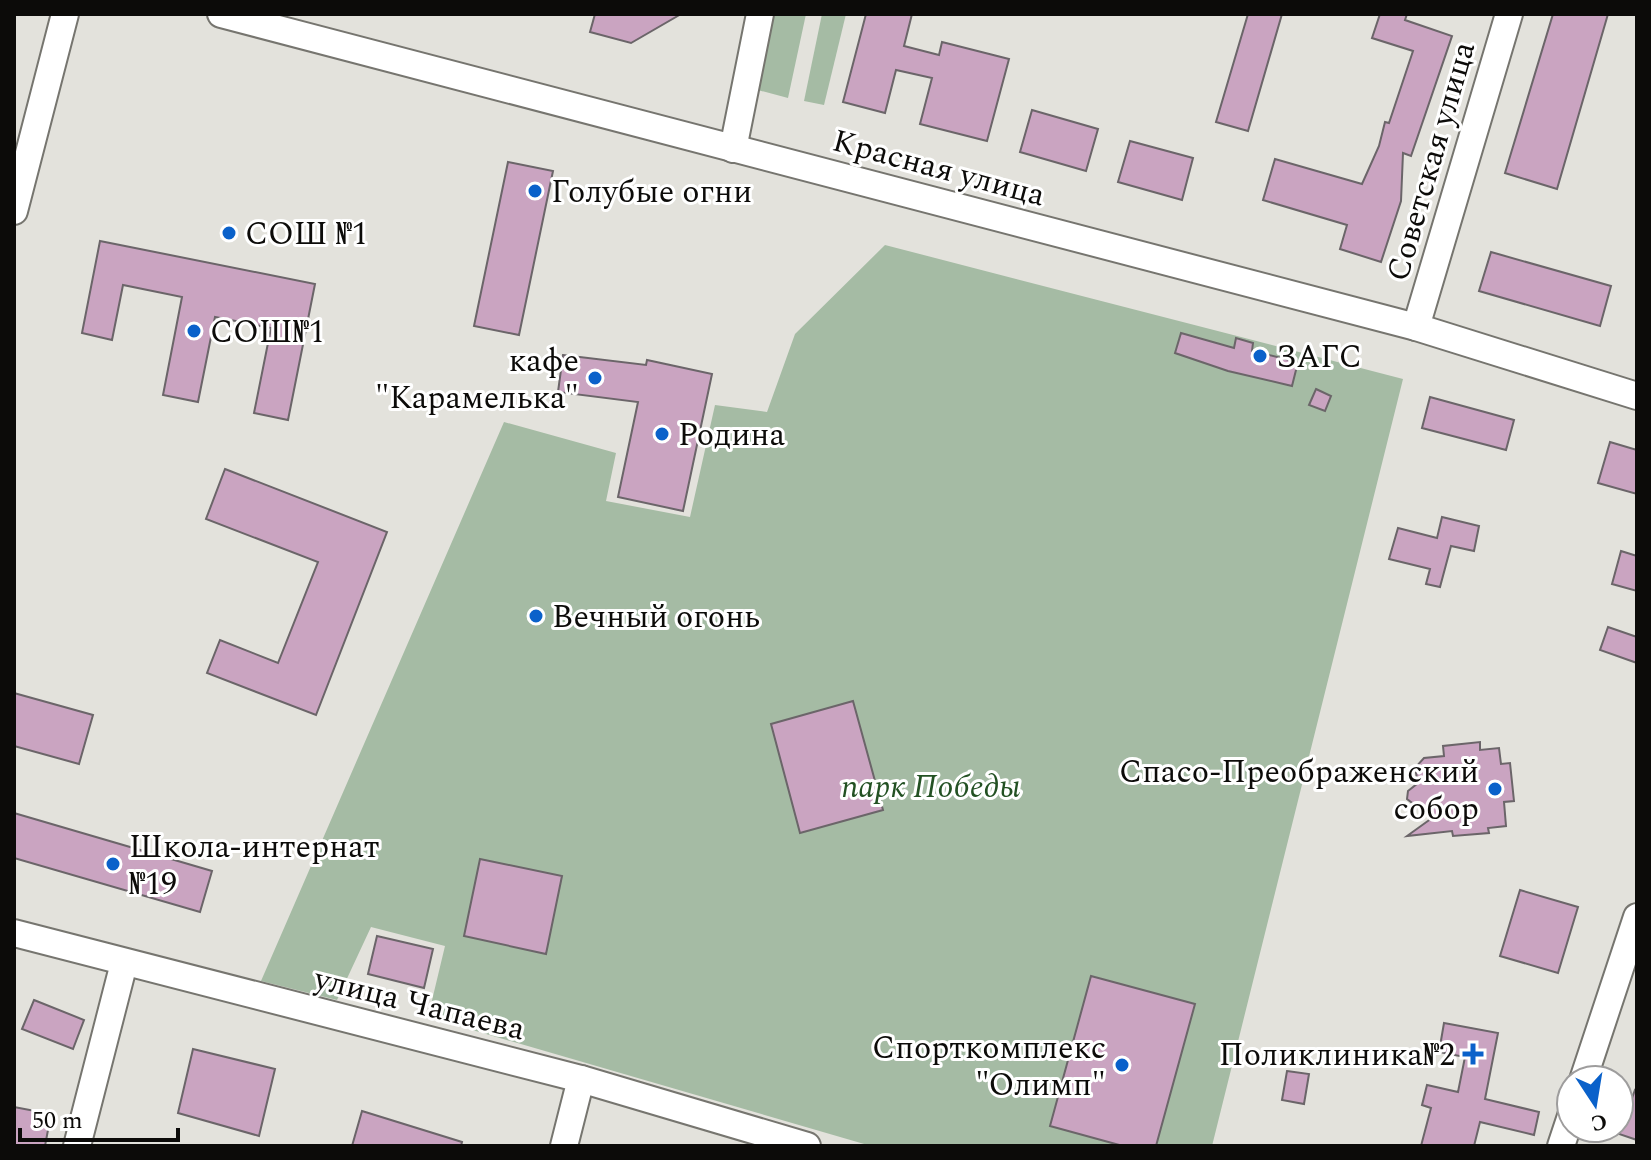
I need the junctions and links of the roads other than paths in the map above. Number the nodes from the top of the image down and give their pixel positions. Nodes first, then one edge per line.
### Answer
1 (65, 14) edge
2 (221, 14) edge
3 (760, 14) edge
4 (1509, 14) edge
5 (733, 149) junction
6 (14, 211) edge
7 (1416, 327) junction
8 (1637, 396) edge
9 (1637, 917) edge
10 (14, 933) edge
11 (124, 963) junction
12 (1588, 1064) edge
13 (581, 1079) junction
14 (77, 1146) edge
15 (564, 1146) edge
16 (807, 1146) edge

1 - 6 street
2 - 5 street, Красная улица
3 - 5 street
4 - 7 street, Советская улица
5 - 7 street, Красная улица
7 - 8 street, Красная улица
9 - 12 street
10 - 11 street, улица Чапаева
11 - 13 street, улица Чапаева
11 - 14 street
13 - 15 street
13 - 16 street, улица Чапаева

